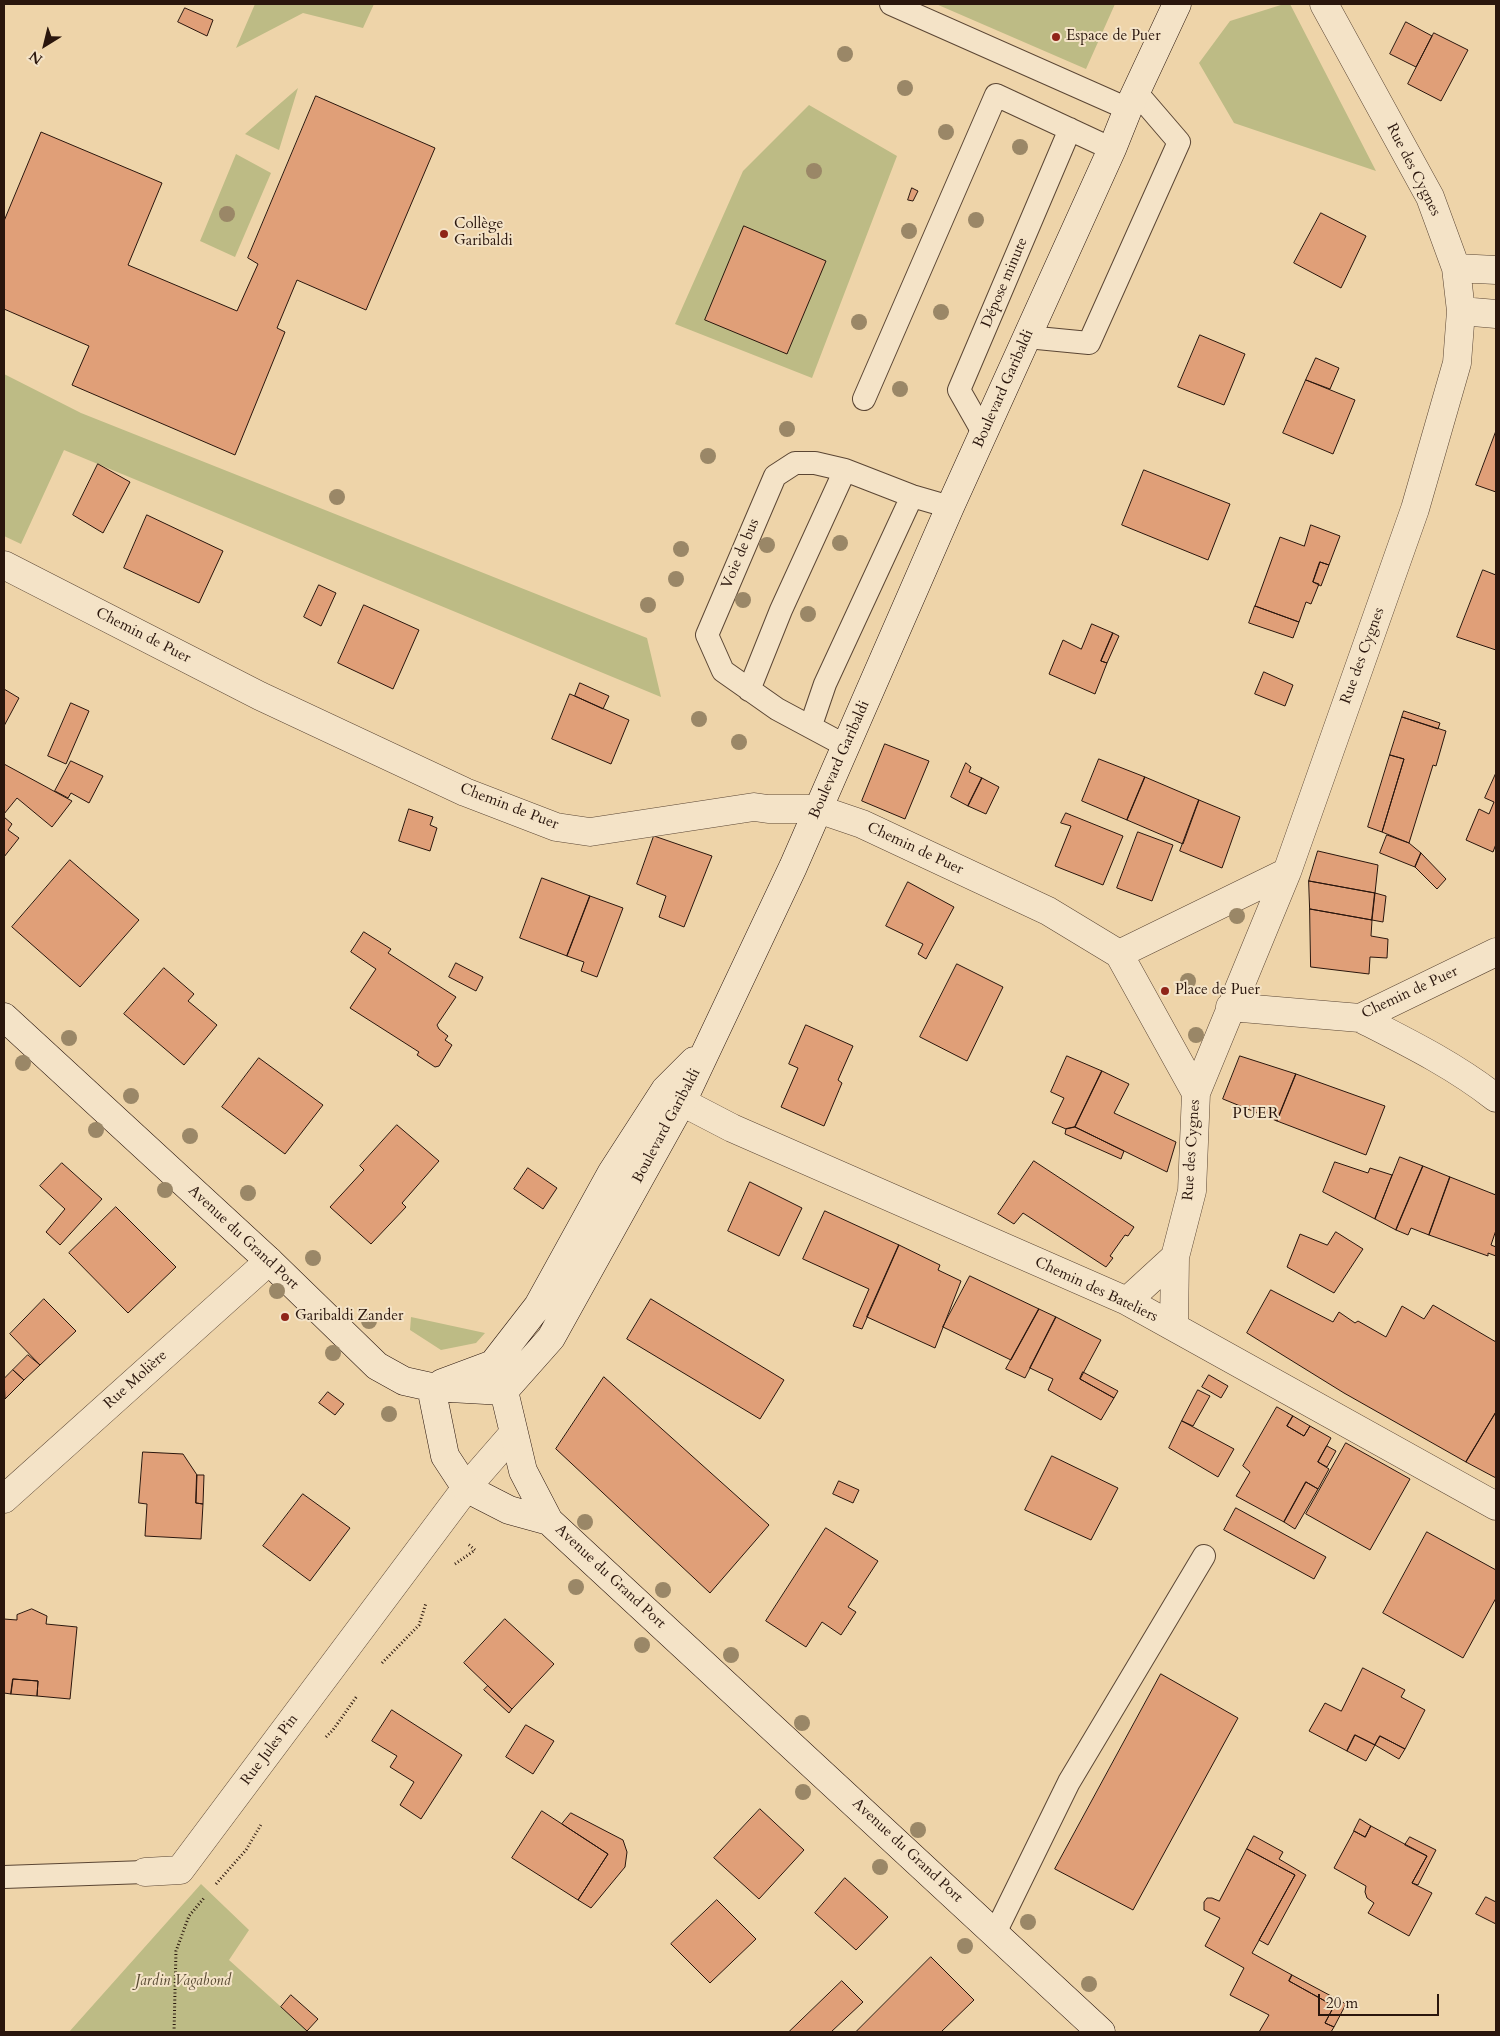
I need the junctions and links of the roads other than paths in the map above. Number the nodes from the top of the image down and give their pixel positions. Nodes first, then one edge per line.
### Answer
1 (891, 4) edge
2 (1178, 4) edge
3 (1192, 4) edge
4 (1324, 4) edge
5 (1161, 38) junction
6 (1132, 100) junction
7 (1070, 129) junction
8 (1112, 149) junction
9 (1456, 268) junction
10 (1496, 270) edge
11 (1461, 311) junction
12 (1496, 314) edge
13 (1027, 337) junction
14 (864, 399) dead end
15 (984, 434) junction
16 (845, 470) junction
17 (912, 496) junction
18 (950, 508) junction
19 (4, 566) edge
20 (749, 690) junction
21 (811, 725) junction
22 (846, 746) junction
23 (818, 808) junction
24 (1287, 872) junction
25 (1496, 952) edge
26 (1119, 954) junction
27 (1230, 1007) junction
28 (4, 1017) edge
29 (1360, 1018) junction
30 (707, 1047) junction
31 (1196, 1092) junction
32 (1496, 1098) edge
33 (682, 1102) junction
34 (1175, 1257) junction
35 (269, 1261) junction
36 (1127, 1301) junction
37 (1174, 1327) junction
38 (493, 1364) junction
39 (431, 1387) junction
40 (504, 1391) junction
41 (513, 1434) junction
42 (466, 1488) junction
43 (4, 1499) edge
44 (1496, 1506) edge
45 (548, 1520) junction
46 (1204, 1556) dead end
47 (145, 1872) joint
48 (4, 1877) edge
49 (995, 1933) junction
50 (1102, 2032) edge

1 - 6 lane
2 - 5 street, Boulevard Garibaldi
3 - 5 street, Boulevard Garibaldi
4 - 9 street, Rue des Cygnes
5 - 6 street, Boulevard Garibaldi
6 - 8 street, Boulevard Garibaldi
6 - 13 lane
7 - 8 lane
7 - 14 lane
7 - 15 lane, Dépose minute
8 - 13 street, Boulevard Garibaldi
9 - 10 street
9 - 11 street, Rue des Cygnes
11 - 12 street
11 - 24 street, Rue des Cygnes
13 - 15 street, Boulevard Garibaldi
15 - 18 street, Boulevard Garibaldi
16 - 17 lane, Voie de bus
16 - 20 lane
16 - 20 lane, Voie de bus
17 - 18 lane, Voie de bus
17 - 21 lane
18 - 22 street, Boulevard Garibaldi
19 - 23 street, Chemin de Puer
20 - 21 lane, Voie de bus
21 - 22 lane, Voie de bus
22 - 23 street, Boulevard Garibaldi
23 - 26 street, Chemin de Puer
23 - 30 street, Boulevard Garibaldi
24 - 26 street
24 - 27 street, Rue des Cygnes
25 - 29 street, Chemin de Puer
26 - 31 street
27 - 29 street, Chemin de Puer
27 - 31 street, Rue des Cygnes
28 - 35 street, Avenue du Grand Port
29 - 32 street
30 - 33 street, Boulevard Garibaldi
30 - 38 street
31 - 34 street, Rue des Cygnes
33 - 36 street, Chemin des Bateliers
33 - 40 street, Boulevard Garibaldi
34 - 36 street
34 - 37 street, Rue des Cygnes
35 - 39 street, Avenue du Grand Port
35 - 43 street, Rue Molière
36 - 37 street, Chemin des Bateliers
37 - 44 street, Chemin des Bateliers
38 - 39 street
38 - 40 street
39 - 40 street
39 - 42 street
40 - 41 street
41 - 42 street, Rue Jules Pin
41 - 45 street
42 - 45 street, Avenue du Grand Port
42 - 47 street, Rue Jules Pin
45 - 49 street, Avenue du Grand Port
46 - 49 lane
47 - 48 lane, Rue Jules Pin
49 - 50 street, Avenue du Grand Port

